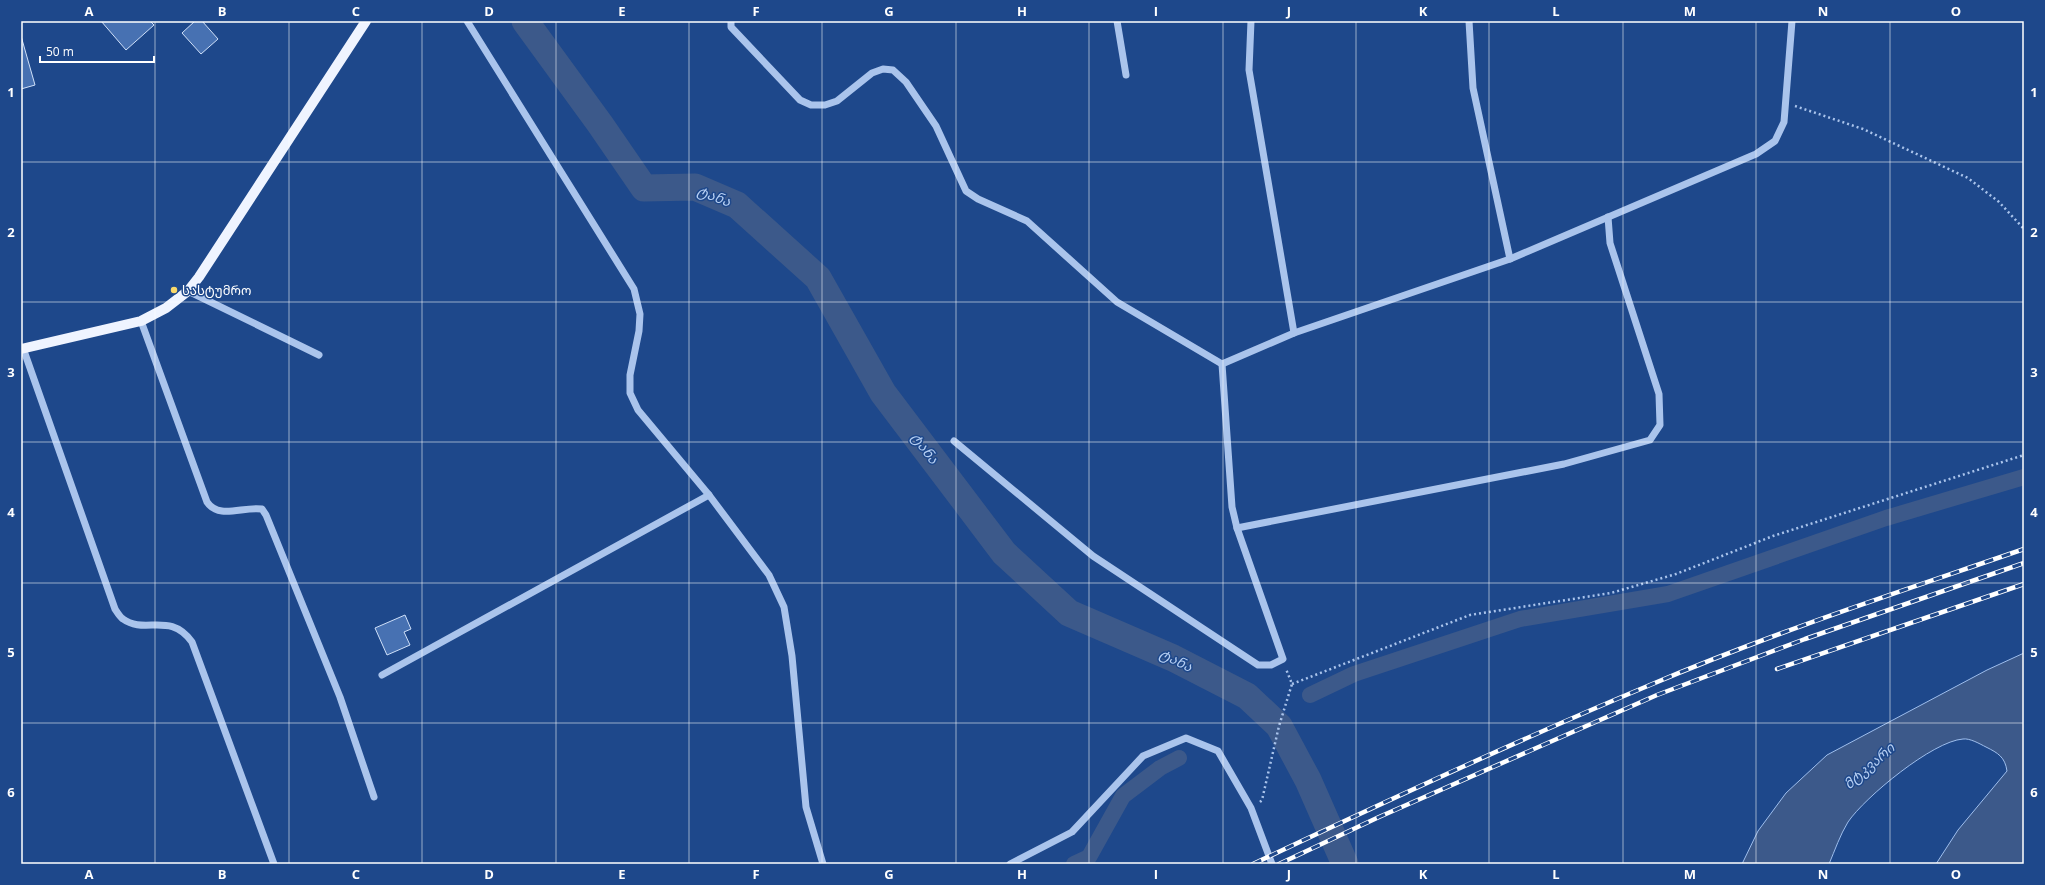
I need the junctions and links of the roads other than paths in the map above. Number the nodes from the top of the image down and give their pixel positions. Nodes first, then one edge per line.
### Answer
1 (366, 21) edge
2 (468, 21) edge
3 (731, 21) edge
4 (1118, 21) edge
5 (1251, 21) edge
6 (1468, 21) edge
7 (1792, 21) edge
8 (1126, 75) dead end
9 (1608, 217) junction
10 (1510, 259) junction
11 (188, 291) junction
12 (141, 321) junction
13 (1294, 333) junction
14 (22, 349) edge
15 (319, 355) dead end
16 (1222, 364) junction
17 (954, 441) dead end
18 (709, 495) junction
19 (1236, 528) junction
20 (382, 675) dead end
21 (374, 797) dead end
22 (274, 864) edge
23 (823, 864) edge
24 (1010, 864) edge
25 (1272, 864) edge

1 - 11 main road
2 - 18 street
3 - 16 street
4 - 8 street
5 - 13 street
6 - 10 street
7 - 9 street
9 - 10 street
9 - 19 street
10 - 13 street
11 - 12 main road
11 - 15 street
12 - 14 main road
12 - 21 street
13 - 16 street
14 - 22 street
16 - 19 street
17 - 19 street
18 - 20 street
18 - 23 street
24 - 25 street

